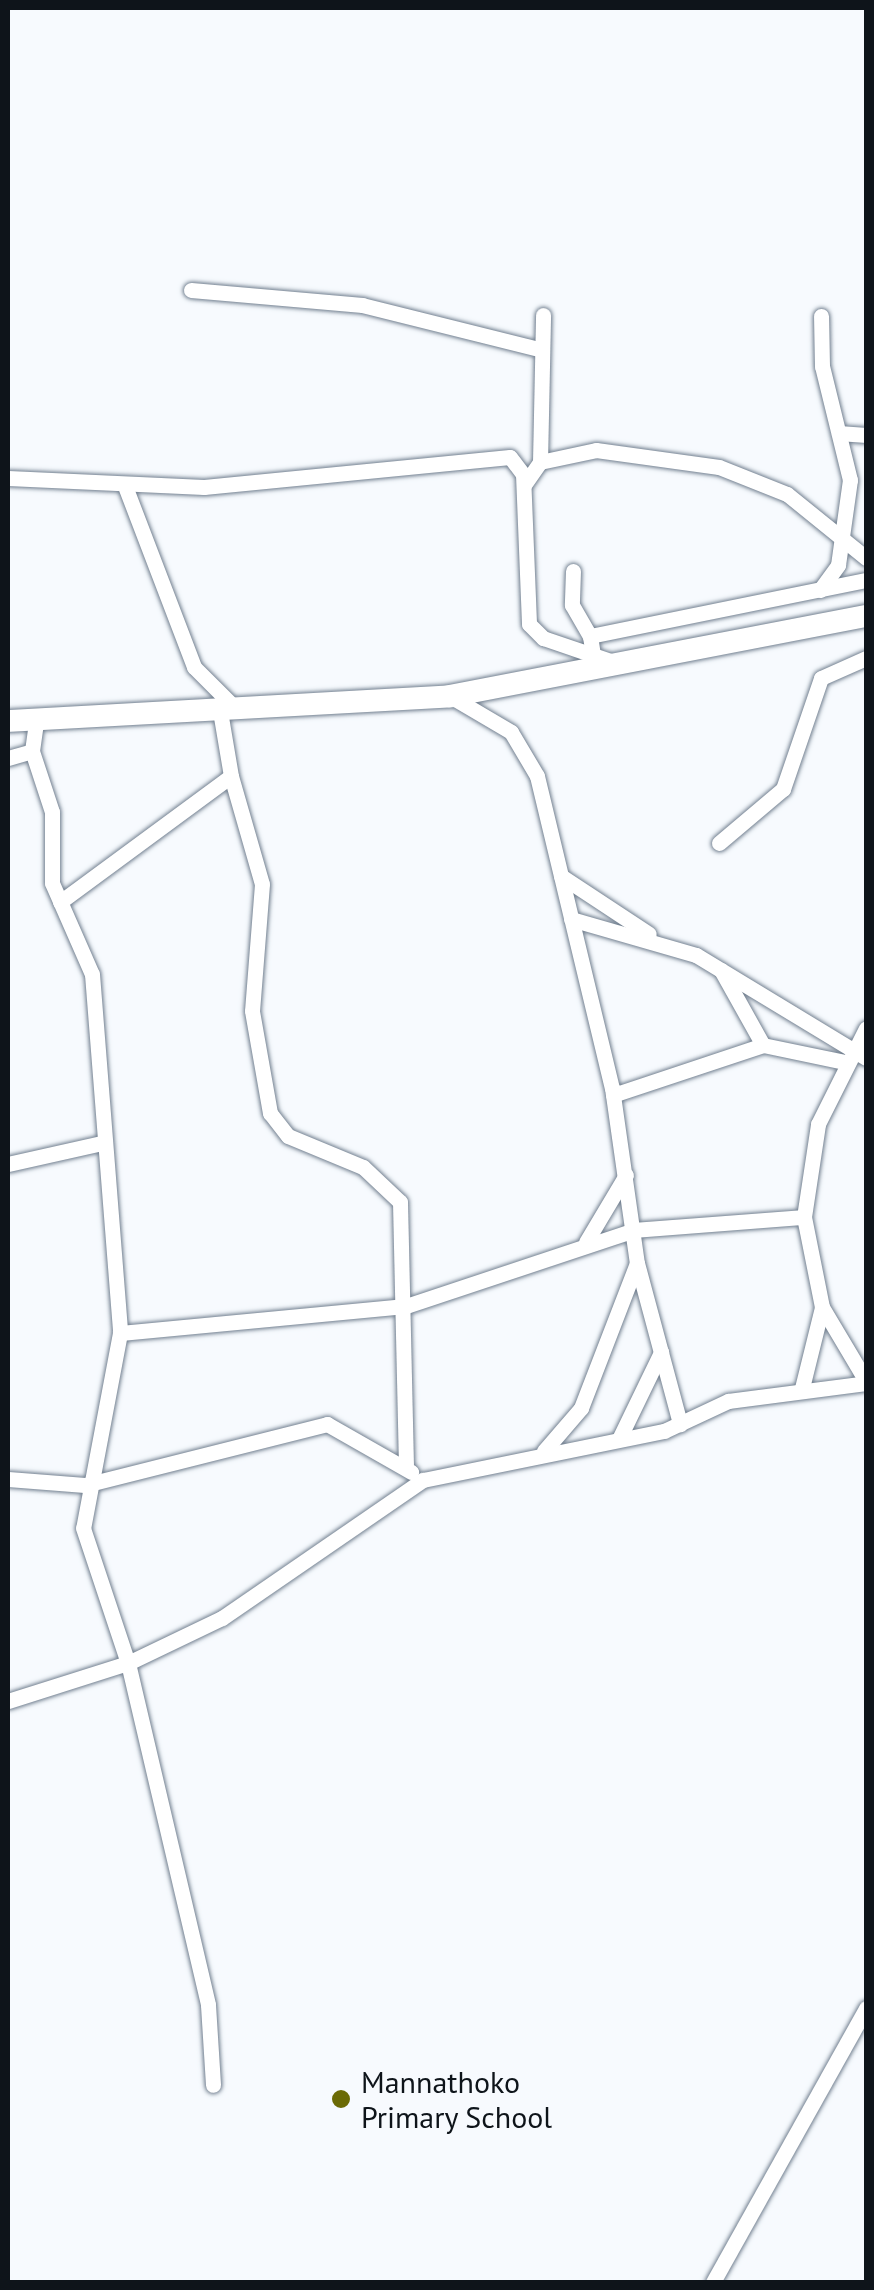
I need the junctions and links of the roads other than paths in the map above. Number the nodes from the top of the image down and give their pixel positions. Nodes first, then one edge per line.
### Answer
1 (191, 290) dead end
2 (542, 316) dead end
3 (820, 316) dead end
4 (539, 348) junction
5 (838, 433) junction
6 (866, 435) edge
7 (540, 462) junction
8 (8, 478) edge
9 (125, 486) junction
10 (523, 486) junction
11 (844, 537) junction
12 (866, 558) edge
13 (573, 571) dead end
14 (866, 580) edge
15 (820, 590) junction
16 (866, 616) edge
17 (590, 636) junction
18 (593, 655) junction
19 (866, 658) edge
20 (628, 668) junction
21 (450, 696) junction
22 (230, 710) junction
23 (8, 721) edge
24 (36, 721) junction
25 (32, 751) junction
26 (8, 758) edge
27 (231, 776) junction
28 (719, 843) dead end
29 (560, 876) junction
30 (60, 902) junction
31 (571, 919) junction
32 (655, 939) junction
33 (720, 968) junction
34 (866, 1028) edge
35 (764, 1045) junction
36 (854, 1056) edge
37 (613, 1095) junction
38 (102, 1143) junction
39 (8, 1164) edge
40 (626, 1175) junction
41 (804, 1217) junction
42 (634, 1230) junction
43 (586, 1242) junction
44 (637, 1263) junction
45 (406, 1306) junction
46 (822, 1307) junction
47 (120, 1333) junction
48 (661, 1352) junction
49 (866, 1382) edge
50 (802, 1388) junction
51 (680, 1424) junction
52 (619, 1439) junction
53 (544, 1452) junction
54 (406, 1468) junction
55 (8, 1479) edge
56 (423, 1480) junction
57 (86, 1485) junction
58 (128, 1663) junction
59 (8, 1701) edge
60 (866, 2008) edge
61 (213, 2085) dead end
62 (713, 2282) edge

1 - 4 street
2 - 4 street
3 - 5 street
4 - 7 street
5 - 6 street
5 - 11 street
7 - 10 street
7 - 11 street
8 - 9 street
9 - 10 street
9 - 22 street
10 - 18 street
11 - 12 street
11 - 15 street
13 - 17 street
14 - 15 street
15 - 17 street
16 - 20 street
17 - 18 street
18 - 20 street
19 - 28 street
20 - 21 street
21 - 22 street
21 - 29 street
22 - 24 street
22 - 27 street
23 - 24 street
24 - 25 street
25 - 26 street
25 - 30 street
27 - 30 street
27 - 45 street
29 - 31 street
29 - 32 street
30 - 38 street
31 - 32 street
31 - 37 street
32 - 33 street
33 - 35 street
33 - 36 street
34 - 36 street
35 - 36 street
35 - 37 street
36 - 41 street
37 - 40 street
38 - 39 street
38 - 47 street
40 - 42 street
40 - 43 street
41 - 42 street
41 - 46 street
42 - 43 street
42 - 44 street
43 - 45 street
44 - 48 street
44 - 53 street
45 - 47 street
45 - 54 street
46 - 49 street
46 - 50 street
47 - 57 street
48 - 51 street
48 - 52 street
49 - 50 street
50 - 51 street
51 - 52 street
52 - 53 street
53 - 56 street
54 - 56 street
54 - 57 street
55 - 57 street
56 - 58 street
57 - 58 street
58 - 59 street
58 - 61 street
60 - 62 street

